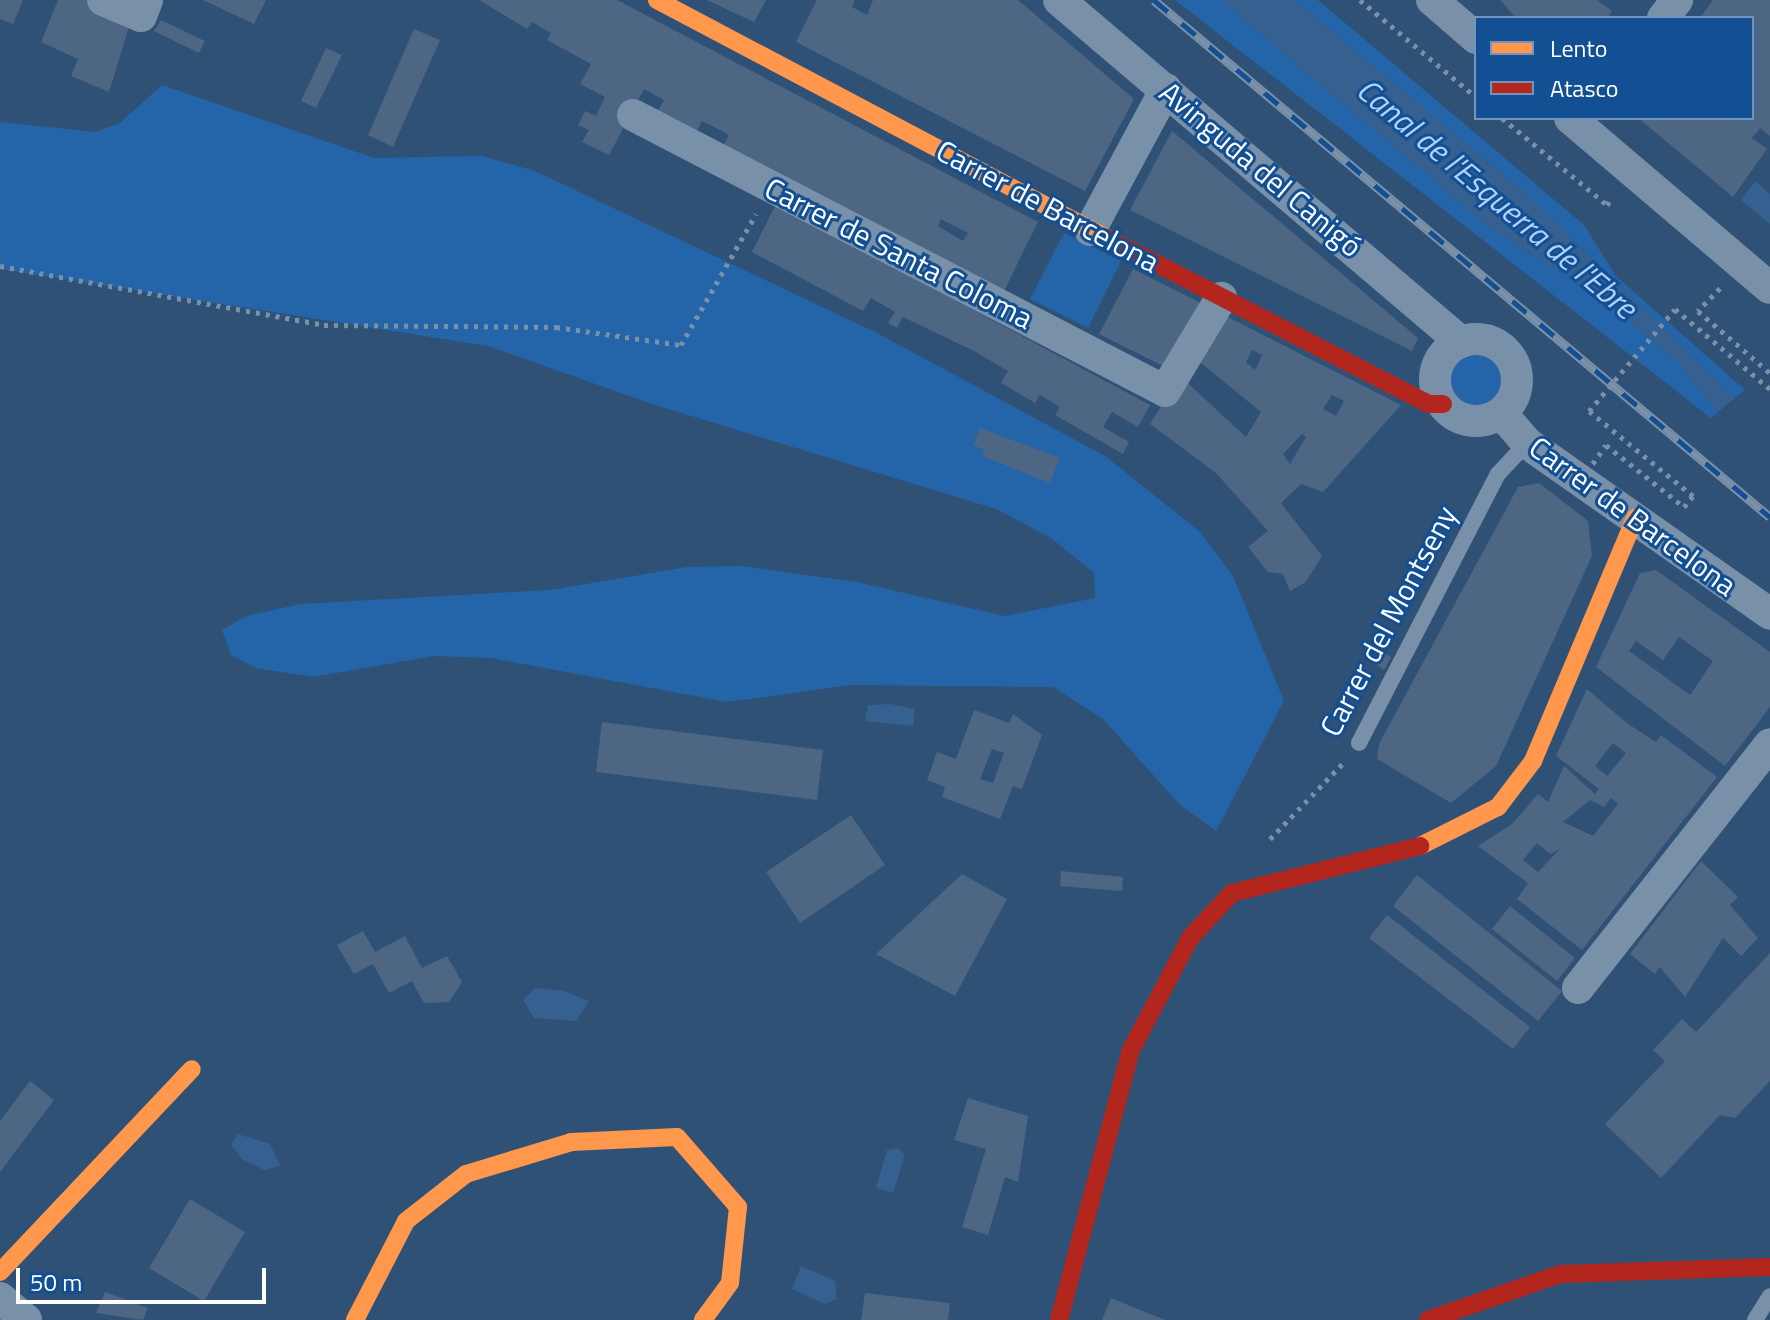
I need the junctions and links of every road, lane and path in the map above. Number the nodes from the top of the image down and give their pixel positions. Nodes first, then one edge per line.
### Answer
1 (103, 0) edge
2 (657, 0) edge
3 (1059, 0) edge
4 (1360, 0) edge
5 (1432, 0) edge
6 (1677, 0) edge
7 (144, 8) edge
8 (1665, 16) edge
9 (1474, 36) edge
10 (1166, 89) junction
11 (1474, 95) edge
12 (633, 115) dead end
13 (1504, 120) edge
14 (1580, 121) edge
15 (772, 187) junction
16 (1607, 205) dead end
17 (1090, 230) junction
18 (1741, 264) junction
19 (0, 266) edge
20 (1770, 288) edge
21 (1221, 298) junction
22 (1461, 342) junction
23 (1770, 373) edge
24 (1770, 389) edge
25 (1443, 404) junction
26 (1501, 413) junction
27 (1527, 443) junction
28 (1581, 480) junction
29 (1635, 518) junction
30 (1770, 614) edge
31 (1359, 743) joint
32 (1770, 744) edge
33 (1264, 845) dead end
34 (1578, 988) dead end
35 (192, 1069) dead end
36 (1770, 1267) edge
37 (0, 1272) edge
38 (1770, 1296) edge
39 (0, 1298) edge
40 (26, 1320) edge
41 (355, 1320) edge
42 (703, 1320) edge
43 (1059, 1320) edge
44 (1428, 1320) edge
45 (1755, 1320) edge

1 - 7 street
2 - 17 street, Carrer de Barcelona
3 - 10 street, Avinguda del Canigó
4 - 11 path
5 - 9 street
6 - 8 street
10 - 17 street
10 - 22 street, Avinguda del Canigó
12 - 15 street, Carrer de Santa Coloma
13 - 16 path
14 - 18 street
15 - 19 path
15 - 21 street, Carrer de Santa Coloma
17 - 21 street, Carrer de Barcelona
18 - 20 street
18 - 23 path
21 - 25 street, Carrer de Barcelona
22 - 25 street
22 - 26 street
24 - 28 path, bridge
25 - 26 street
26 - 27 street, Carrer de Barcelona
27 - 28 street, Carrer de Barcelona
27 - 31 lane, Carrer del Montseny
28 - 29 street, Carrer de Barcelona
29 - 30 street, Carrer de Barcelona
29 - 43 street
31 - 33 path, Carrer del Montseny
32 - 34 street
35 - 37 street
36 - 44 street
38 - 45 lane
39 - 40 street
41 - 42 street

